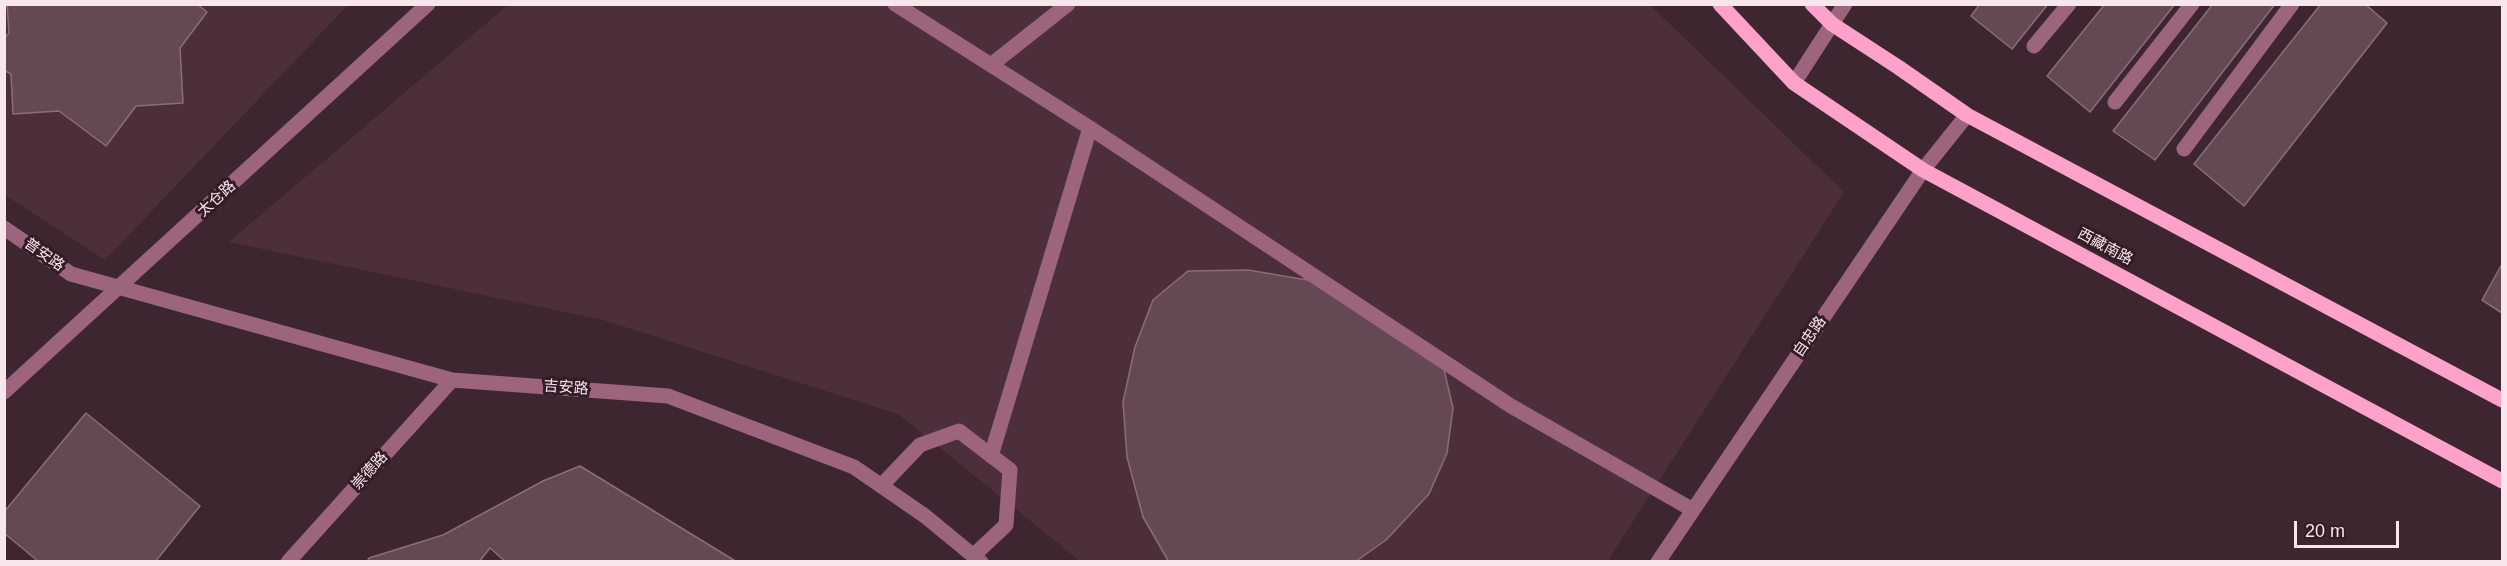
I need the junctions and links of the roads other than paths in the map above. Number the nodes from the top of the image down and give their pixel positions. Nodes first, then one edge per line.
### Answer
1 (428, 4) edge
2 (895, 4) edge
3 (1068, 4) edge
4 (1719, 4) edge
5 (1812, 4) edge
6 (1845, 4) edge
7 (2069, 4) edge
8 (2192, 4) edge
9 (2292, 4) edge
10 (1832, 24) junction
11 (2034, 46) dead end
12 (991, 65) junction
13 (1794, 83) junction
14 (2115, 102) dead end
15 (1967, 115) junction
16 (1090, 128) junction
17 (2184, 149) dead end
18 (1923, 170) junction
19 (4, 228) edge
20 (120, 288) junction
21 (452, 380) junction
22 (4, 392) edge
23 (2502, 399) edge
24 (991, 456) junction
25 (2502, 481) edge
26 (881, 486) junction
27 (1693, 510) junction
28 (977, 558) edge
29 (288, 561) edge
30 (1658, 561) edge

1 - 20 street, 太仓路
2 - 12 street
3 - 12 street
4 - 13 main road, 西藏南路
5 - 10 main road
6 - 10 street
7 - 11 street
8 - 14 street
9 - 17 street
10 - 13 street
10 - 15 main road
12 - 16 street
13 - 18 main road, 西藏南路
15 - 18 street, 自忠路
15 - 23 main road
16 - 24 street
16 - 27 street
18 - 25 main road, 西藏南路
18 - 27 street, 自忠路
19 - 20 street, 普安路
20 - 21 street, 吉安路
20 - 22 street, 太仓路
21 - 26 street, 吉安路
21 - 29 street, 崇德路
24 - 26 street
24 - 28 street
26 - 28 street, 吉安路
27 - 30 street, 自忠路

